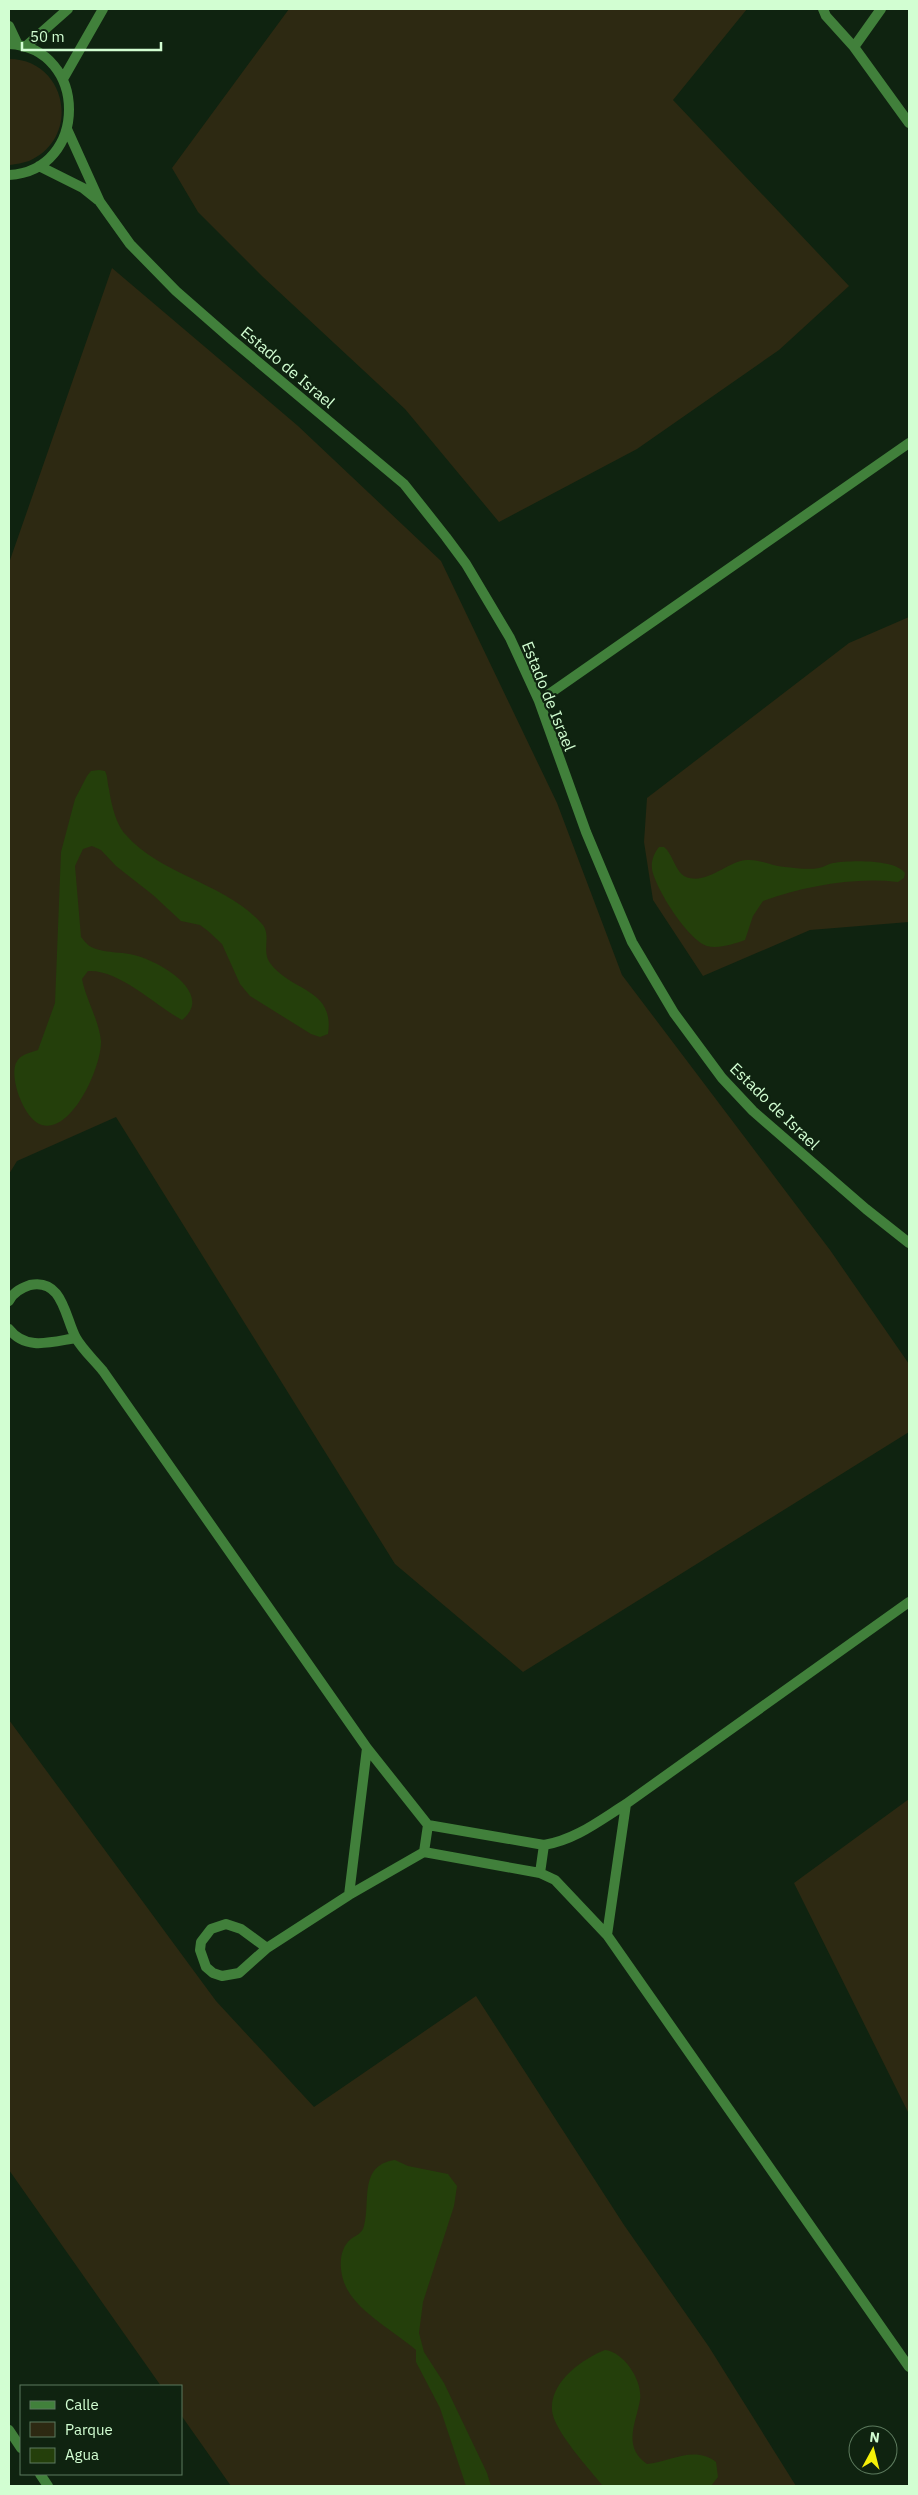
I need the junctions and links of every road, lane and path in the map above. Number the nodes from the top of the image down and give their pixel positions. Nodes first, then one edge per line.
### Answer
1 (68, 9) edge
2 (103, 9) edge
3 (823, 9) edge
4 (880, 9) edge
5 (9, 26) edge
6 (17, 45) edge
7 (854, 47) junction
8 (63, 79) junction
9 (909, 123) edge
10 (67, 129) junction
11 (39, 166) junction
12 (9, 175) edge
13 (100, 202) junction
14 (908, 445) edge
15 (539, 701) junction
16 (909, 1243) edge
17 (9, 1301) edge
18 (9, 1329) edge
19 (76, 1338) junction
20 (909, 1602) edge
21 (367, 1748) junction
22 (626, 1804) junction
23 (428, 1825) junction
24 (544, 1845) junction
25 (424, 1852) junction
26 (540, 1873) junction
27 (349, 1895) junction
28 (607, 1935) junction
29 (267, 1948) junction
30 (909, 2367) edge
31 (9, 2430) edge
32 (20, 2446) edge
33 (41, 2475) edge
34 (48, 2486) edge

1 - 6 street
2 - 8 street
3 - 7 street
4 - 7 street
5 - 6 street
6 - 8 street
7 - 9 street
8 - 10 street
10 - 11 street
10 - 13 street, Estado de Israel
11 - 12 street
11 - 13 street, Estado de Israel
13 - 15 street, Estado de Israel
14 - 15 street
15 - 16 street, Estado de Israel
17 - 19 street
18 - 19 street
19 - 21 street
20 - 22 street
21 - 23 street
21 - 27 street
22 - 24 street
22 - 28 street
23 - 24 street
23 - 25 street
24 - 26 street
25 - 26 street
25 - 27 street
26 - 28 street
27 - 29 street
28 - 30 street
29 - 29 street
31 - 32 street
33 - 34 street

